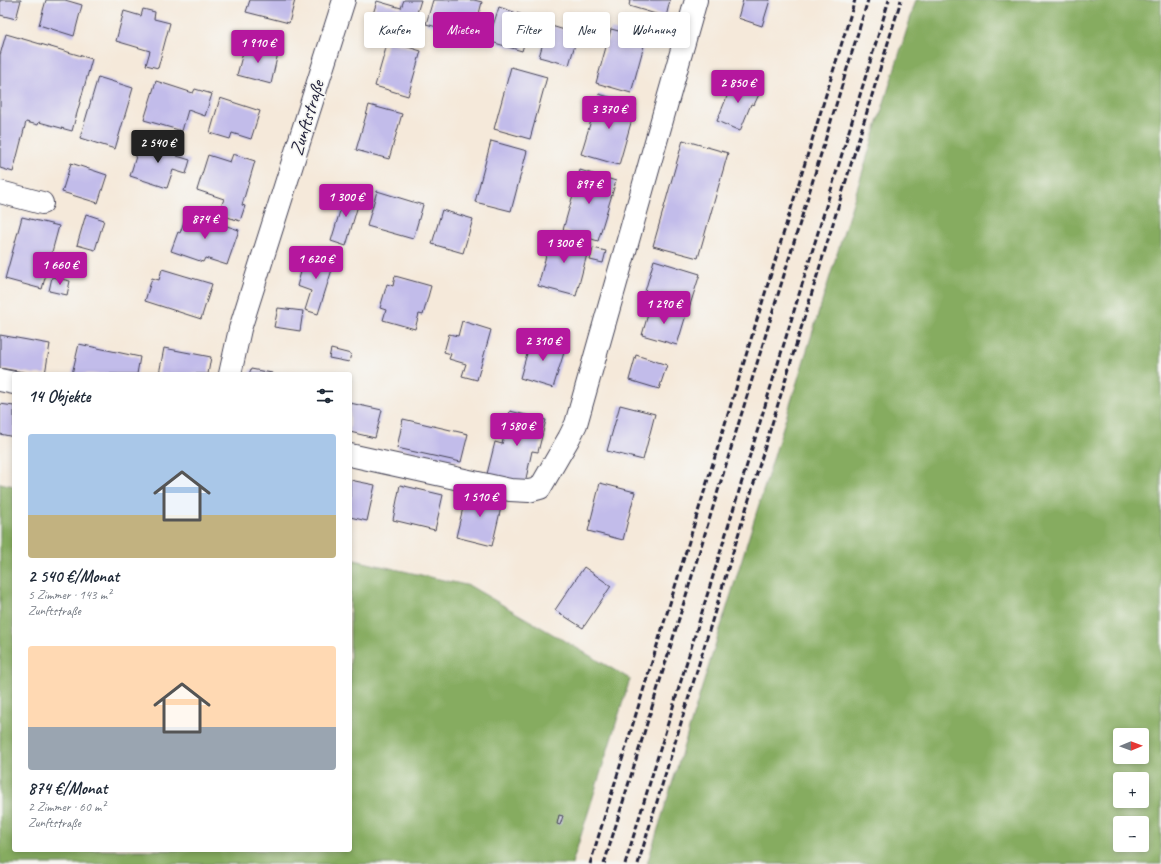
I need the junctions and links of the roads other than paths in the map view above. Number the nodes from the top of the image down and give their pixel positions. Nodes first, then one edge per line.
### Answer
1 (344, 0) edge
2 (696, 0) edge
3 (0, 192) edge
4 (42, 203) dead end
5 (230, 372) edge
6 (0, 380) edge
7 (12, 383) edge
8 (352, 455) edge

1 - 5 street, Zunftstraße
2 - 8 street
3 - 4 street
6 - 7 street

